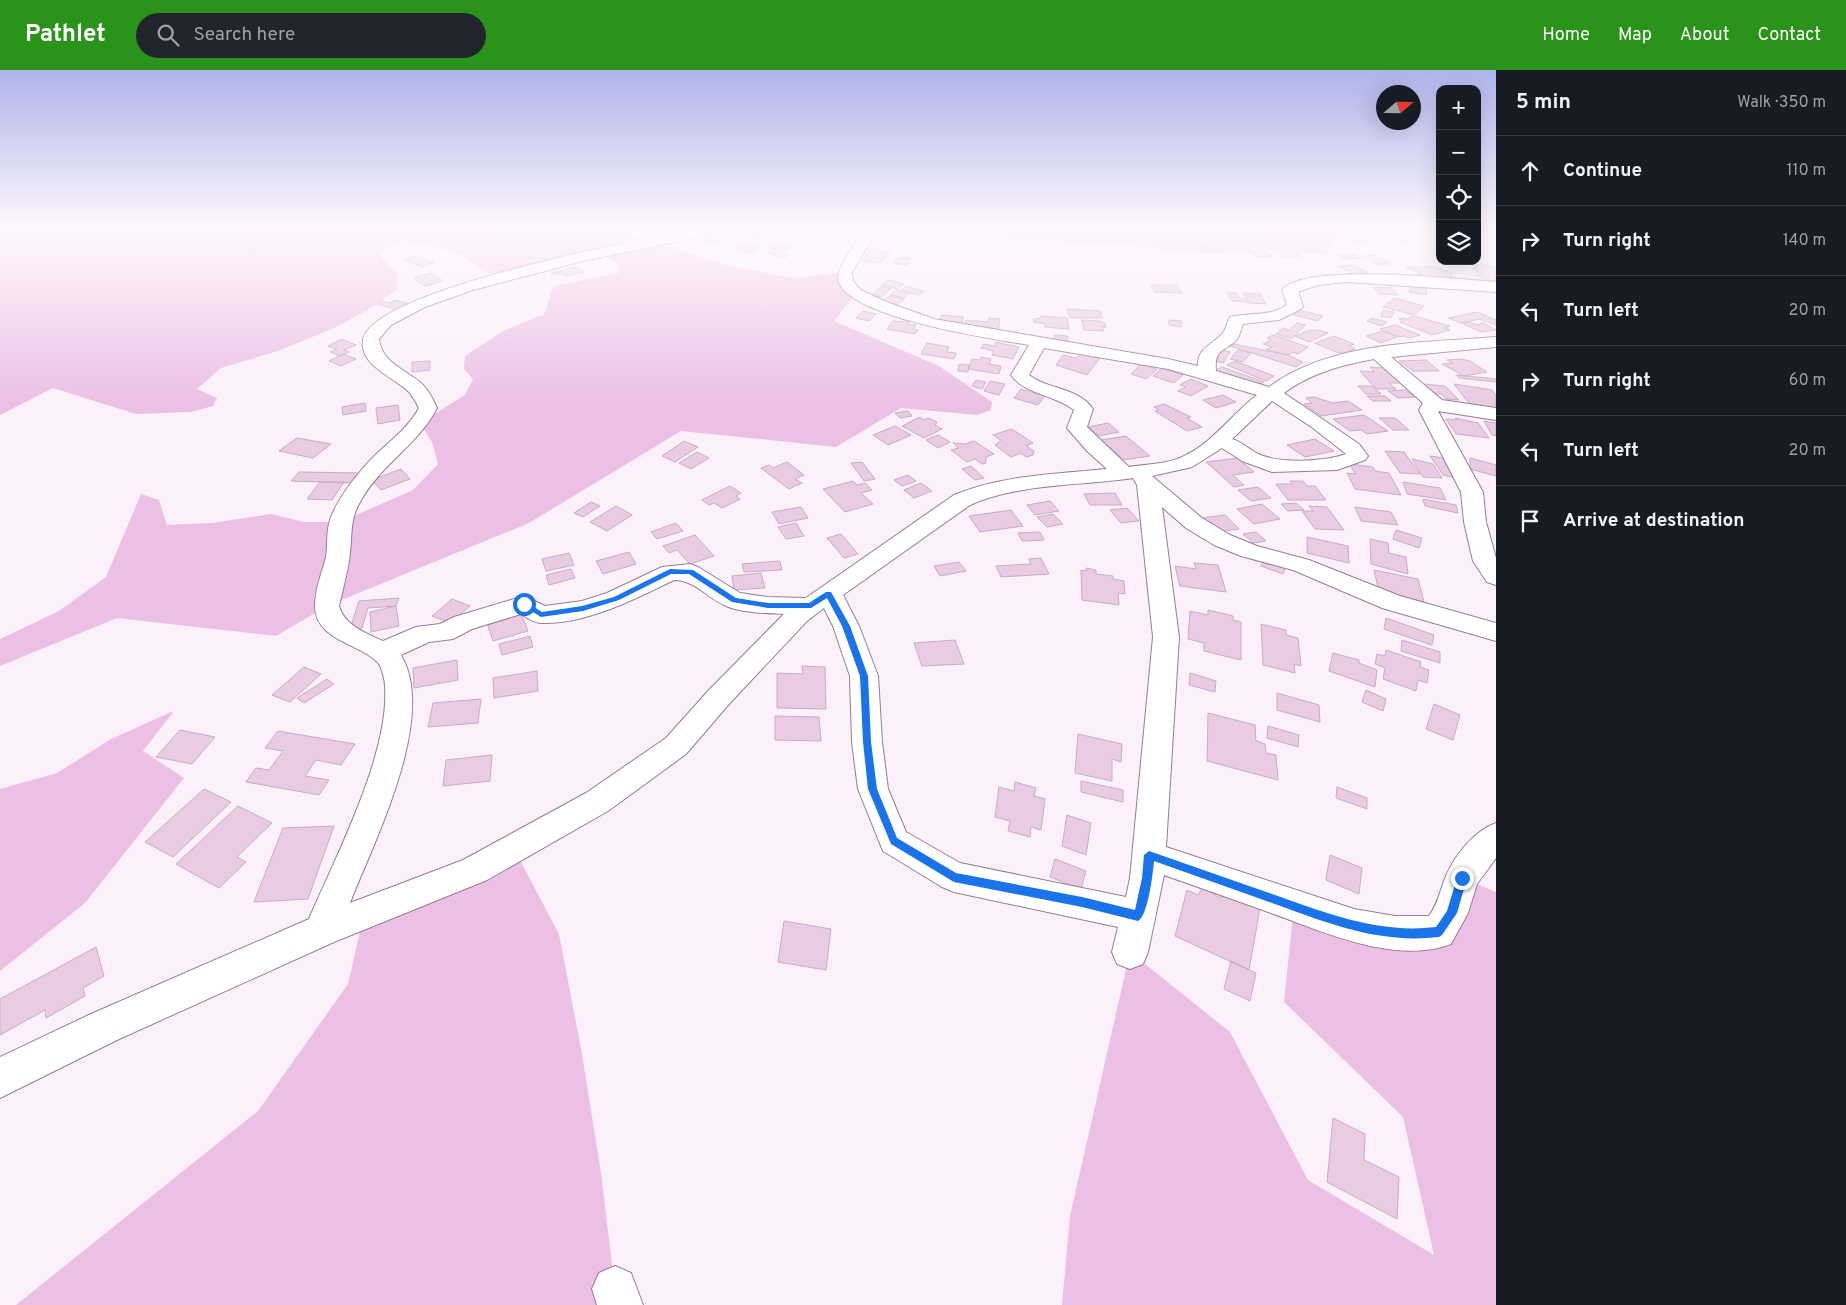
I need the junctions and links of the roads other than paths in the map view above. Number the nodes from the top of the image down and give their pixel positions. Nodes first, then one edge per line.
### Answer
1 (462, 289) edge
2 (853, 289) edge
3 (1293, 289) edge
4 (1039, 342) junction
5 (1496, 342) edge
6 (1378, 354) junction
7 (1207, 374) junction
8 (1272, 394) junction
9 (1436, 405) junction
10 (1496, 414) edge
11 (1218, 440) junction
12 (1137, 476) junction
13 (1472, 492) junction
14 (1496, 504) edge
15 (1496, 578) edge
16 (820, 599) junction
17 (1496, 632) edge
18 (382, 653) junction
19 (1496, 837) edge
20 (1149, 855) junction
21 (1138, 916) junction
22 (322, 930) junction
23 (1130, 952) dead end
24 (0, 1078) edge

1 - 18 street
2 - 4 street
3 - 7 street
4 - 7 street
4 - 12 street
5 - 6 street
6 - 8 street
6 - 9 street
7 - 8 street
8 - 11 street
8 - 11 street
9 - 10 street
9 - 13 street
11 - 12 street
12 - 16 street
12 - 17 street
12 - 20 street
13 - 14 street
13 - 15 street
16 - 18 street
16 - 21 street
16 - 22 street
18 - 22 street
19 - 20 street
20 - 21 street
21 - 23 street
22 - 24 street

